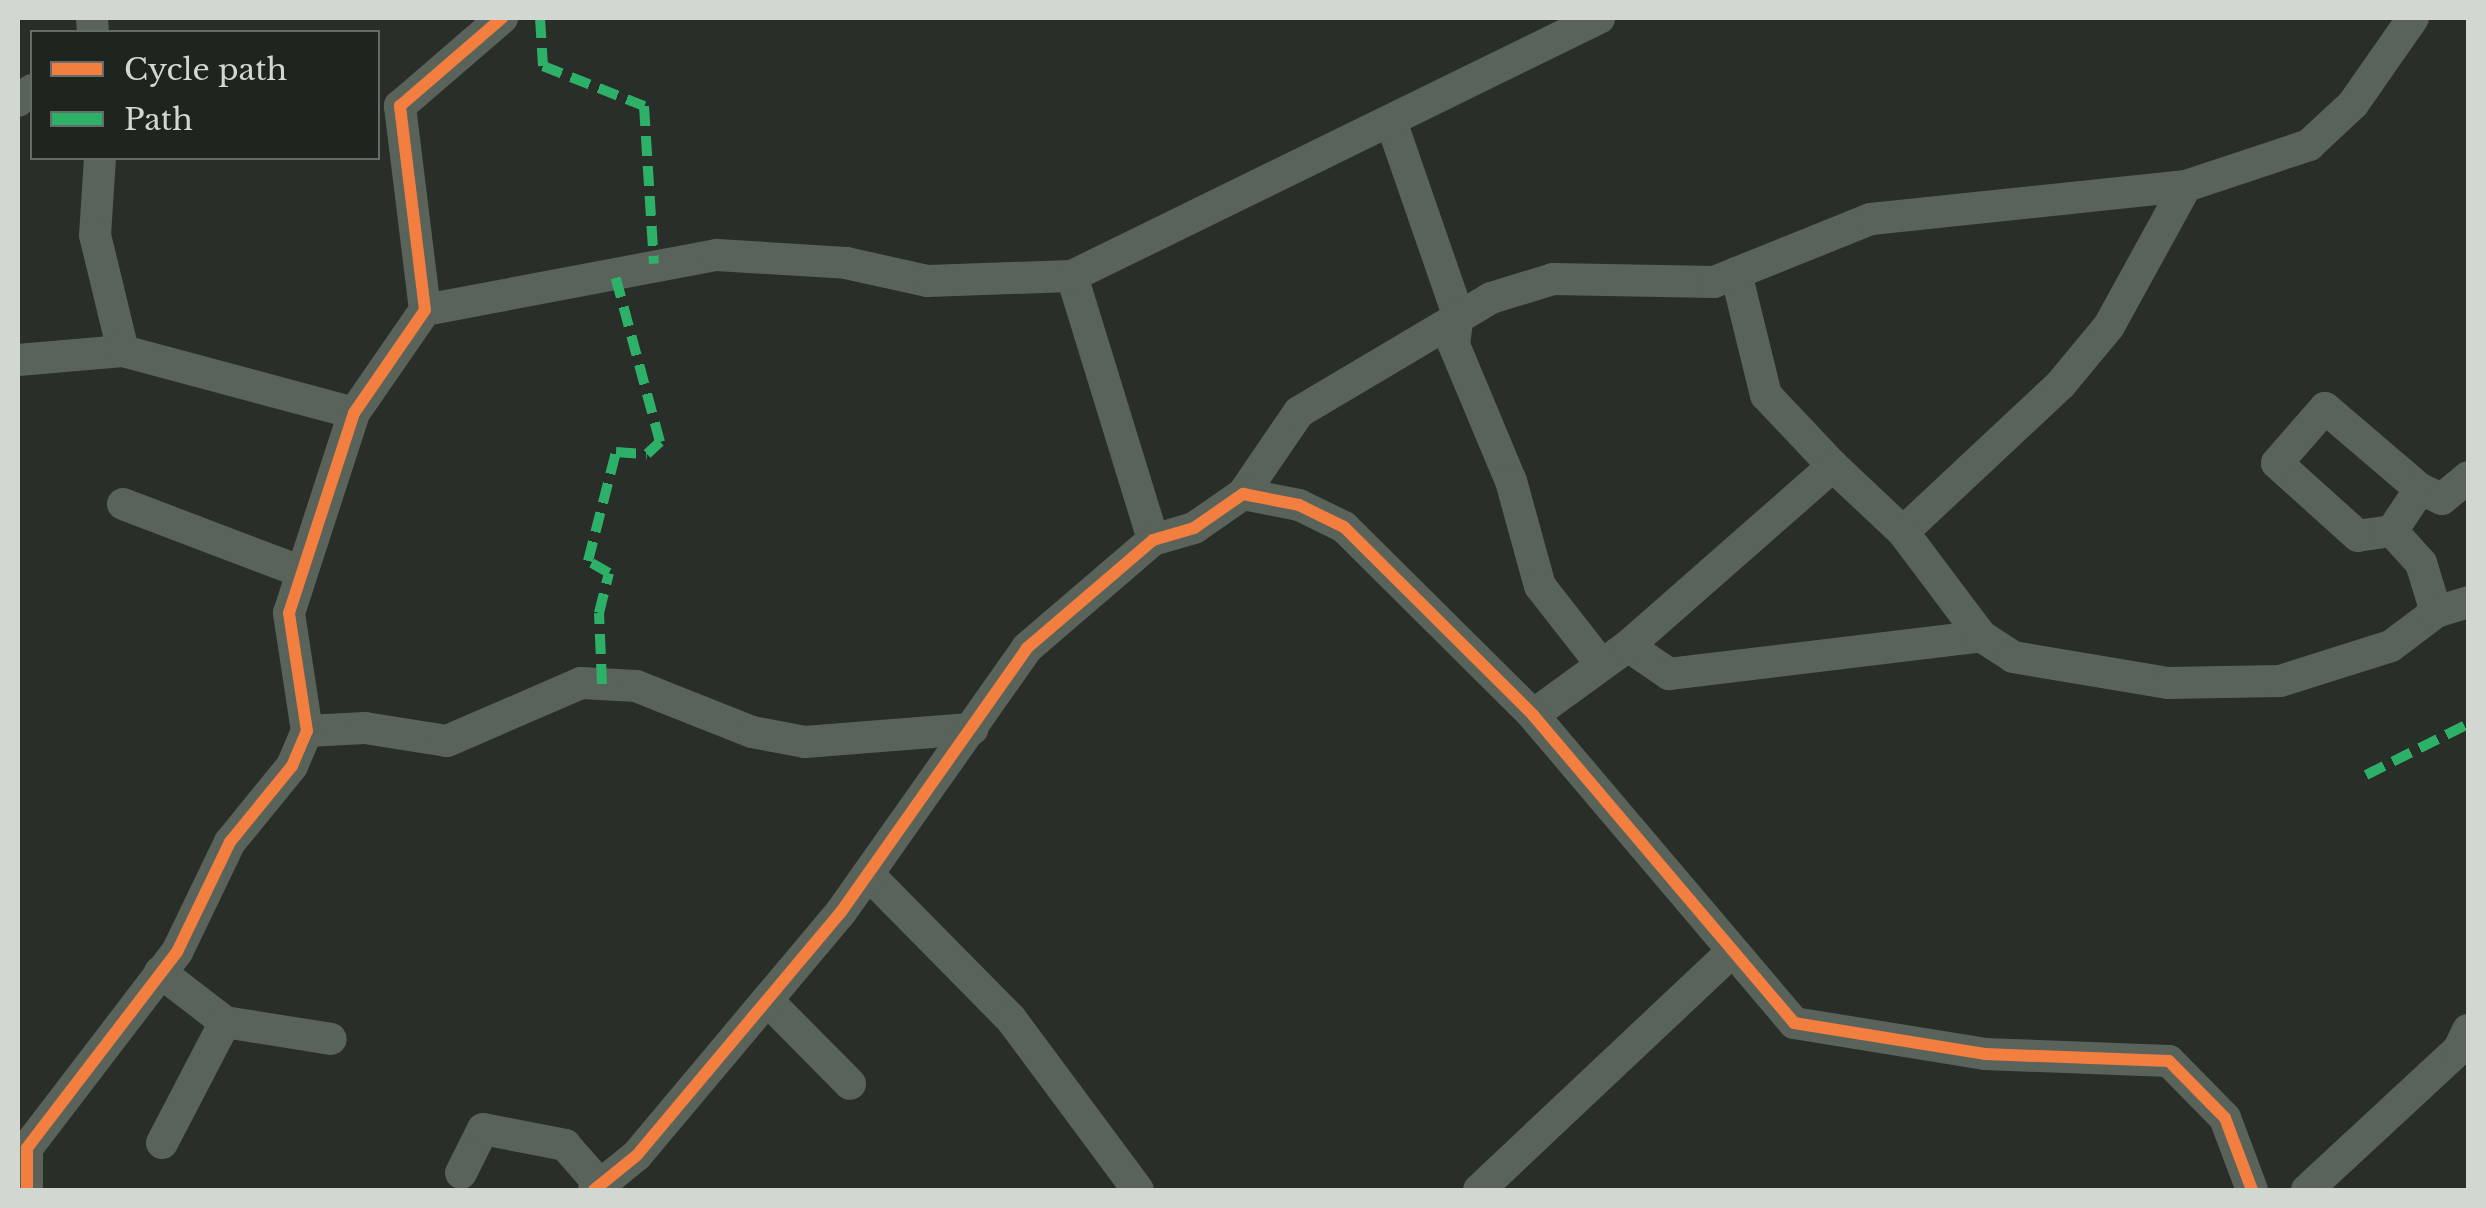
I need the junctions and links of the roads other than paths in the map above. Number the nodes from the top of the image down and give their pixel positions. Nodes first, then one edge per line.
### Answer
1 (502, 18) edge
2 (1599, 18) edge
3 (2414, 18) edge
4 (1567, 25) edge
5 (1392, 124) junction
6 (100, 160) edge
7 (2186, 186) junction
8 (1736, 273) junction
9 (1072, 276) junction
10 (425, 310) junction
11 (1458, 315) junction
12 (123, 351) junction
13 (18, 360) edge
14 (354, 413) junction
15 (1833, 466) junction
16 (2468, 477) edge
17 (2420, 489) junction
18 (1244, 494) junction
19 (123, 504) dead end
20 (2392, 531) junction
21 (1902, 532) junction
22 (1153, 540) junction
23 (302, 572) junction
24 (2468, 602) edge
25 (2436, 612) junction
26 (1981, 636) junction
27 (1628, 646) junction
28 (1601, 664) junction
29 (1533, 715) junction
30 (972, 729) junction
31 (308, 732) junction
32 (868, 874) junction
33 (1729, 954) junction
34 (160, 972) junction
35 (767, 1000) junction
36 (225, 1022) junction
37 (2468, 1030) edge
38 (331, 1039) dead end
39 (850, 1084) dead end
40 (162, 1143) dead end
41 (22, 1144) edge
42 (461, 1172) dead end
43 (613, 1185) edge
44 (1490, 1186) edge
45 (27, 1190) edge
46 (1138, 1190) edge
47 (2252, 1190) edge
48 (2306, 1190) edge

1 - 10 street
2 - 4 street
3 - 7 street
4 - 5 street
5 - 9 street
5 - 11 street
6 - 12 street
7 - 8 street
7 - 21 street
8 - 11 street
8 - 15 street
9 - 10 street
9 - 22 street
10 - 14 street
11 - 18 street
11 - 28 street
12 - 13 street
12 - 14 street
14 - 23 street
15 - 21 street
15 - 27 street
16 - 17 street
17 - 20 street
17 - 20 street
18 - 22 street
18 - 29 street
19 - 23 street
20 - 25 street
21 - 26 street
22 - 30 street
23 - 31 street
24 - 25 street
25 - 26 street
26 - 27 street
27 - 28 street
28 - 29 street
29 - 33 street
30 - 31 street
30 - 32 street
31 - 34 street
32 - 35 street
32 - 46 street
33 - 44 street
33 - 47 street
34 - 36 street
34 - 41 street
35 - 39 street
35 - 43 street
36 - 38 street
36 - 40 street
37 - 48 street
41 - 45 street
42 - 43 street

